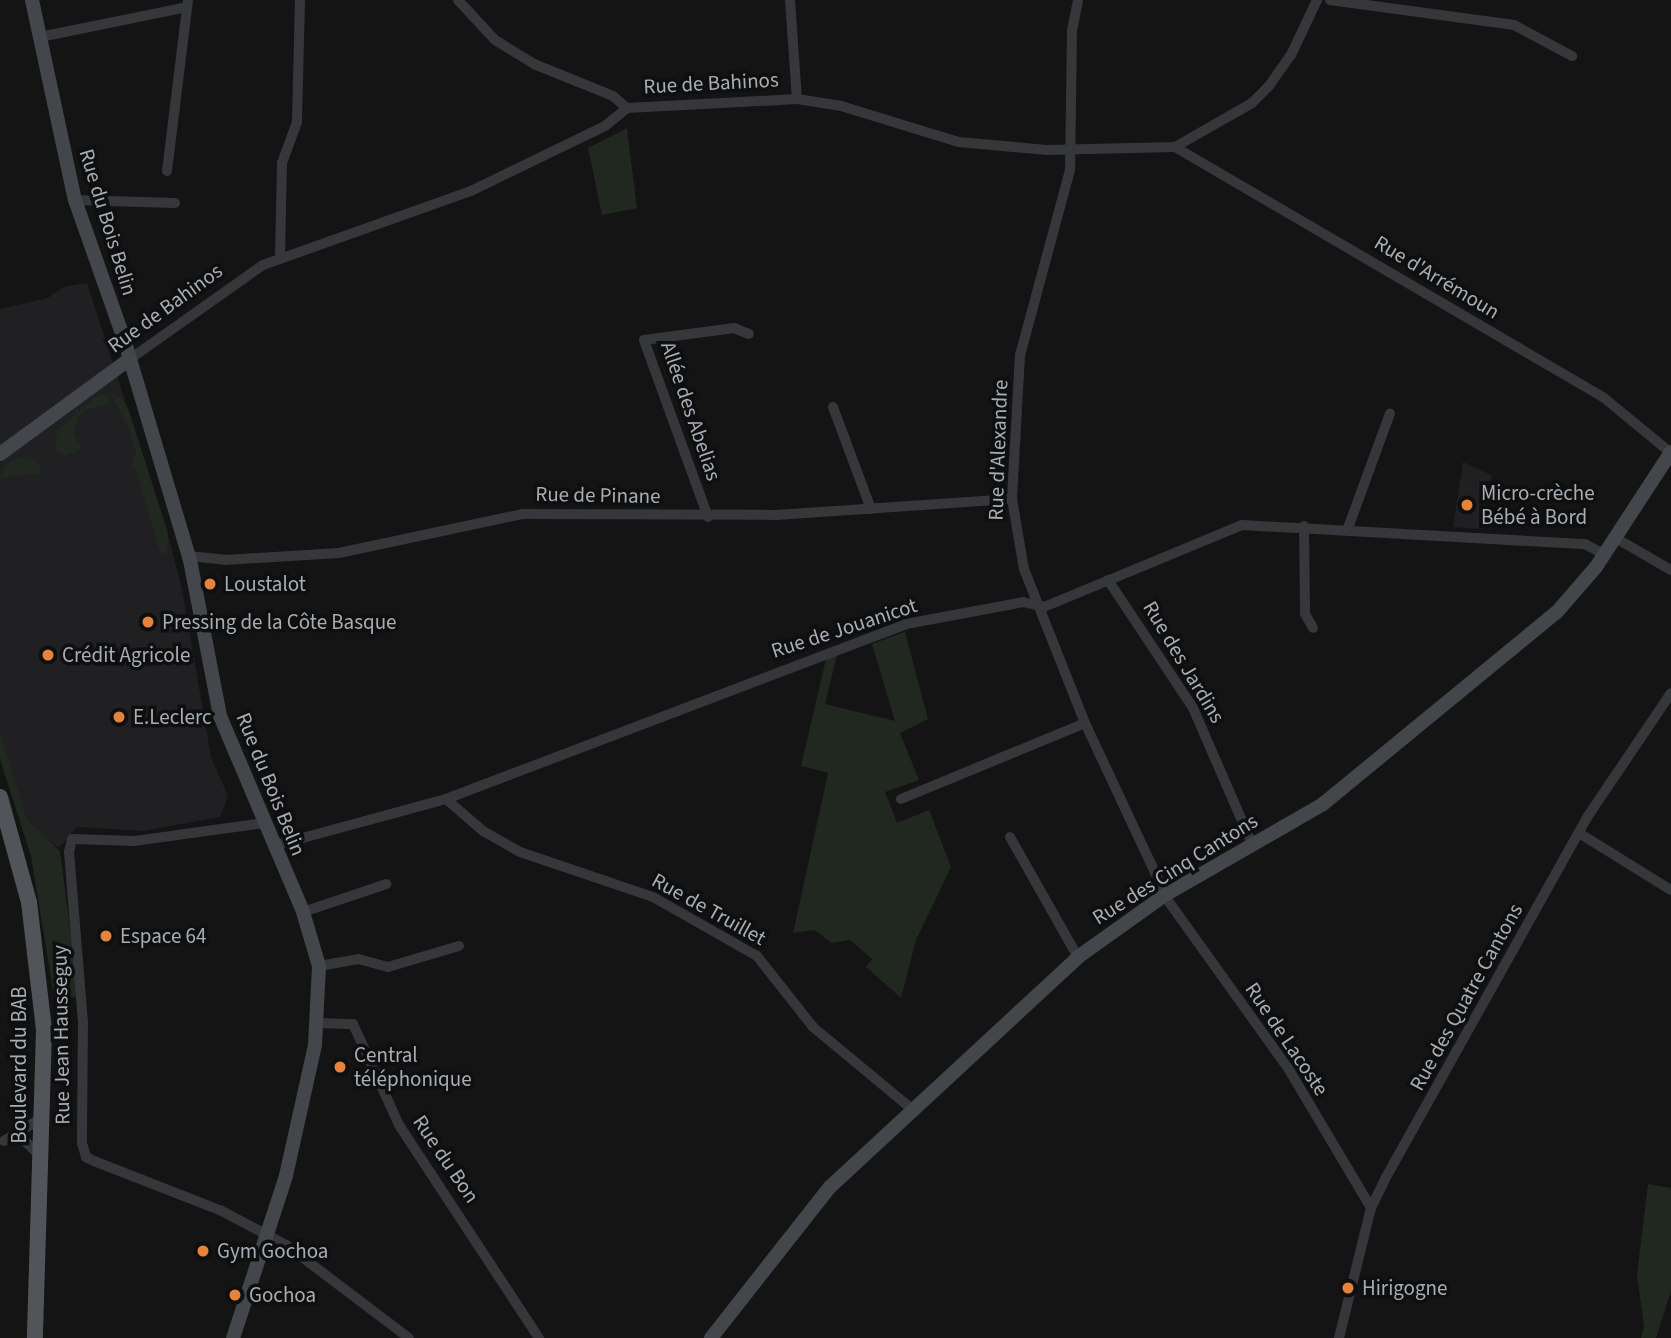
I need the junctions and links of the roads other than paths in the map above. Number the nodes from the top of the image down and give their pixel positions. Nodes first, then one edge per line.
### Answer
1 (32, 0) edge
2 (300, 0) edge
3 (458, 0) edge
4 (790, 0) edge
5 (1077, 0) edge
6 (1317, 0) edge
7 (1330, 0) edge
8 (188, 3) edge
9 (40, 37) junction
10 (1572, 56) dead end
11 (797, 99) junction
12 (627, 108) junction
13 (1175, 147) junction
14 (1071, 150) junction
15 (167, 171) dead end
16 (75, 200) junction
17 (175, 203) dead end
18 (280, 257) junction
19 (750, 334) dead end
20 (130, 359) junction
21 (833, 408) dead end
22 (1390, 413) dead end
23 (1671, 452) edge
24 (0, 454) edge
25 (1012, 499) junction
26 (871, 509) junction
27 (708, 517) junction
28 (1304, 526) junction
29 (1348, 528) junction
30 (1615, 537) junction
31 (1604, 554) junction
32 (189, 556) junction
33 (1671, 570) edge
34 (1108, 580) junction
35 (1035, 604) junction
36 (1313, 628) dead end
37 (1671, 693) edge
38 (1085, 723) junction
39 (0, 797) edge
40 (446, 799) junction
41 (901, 799) dead end
42 (264, 823) junction
43 (1579, 833) junction
44 (1010, 837) dead end
45 (273, 846) junction
46 (1252, 846) junction
47 (386, 884) dead end
48 (1671, 890) edge
49 (1166, 895) junction
50 (303, 912) junction
51 (459, 946) dead end
52 (1078, 957) junction
53 (319, 966) junction
54 (318, 1023) junction
55 (914, 1111) junction
56 (40, 1119) junction
57 (32, 1139) junction
58 (2, 1141) edge
59 (1371, 1208) junction
60 (270, 1235) junction
61 (36, 1338) edge
62 (233, 1338) edge
63 (409, 1338) edge
64 (539, 1338) edge
65 (710, 1338) edge
66 (1339, 1338) edge

1 - 9 street, Rue du Bois Belin
2 - 18 street
3 - 12 street
4 - 11 street
5 - 14 street, Rue d'Alexandre
6 - 13 street, Rue de Bahinos
7 - 10 street
8 - 9 street
8 - 15 street
9 - 16 street, Rue du Bois Belin
11 - 12 street, Rue de Bahinos
11 - 14 street, Rue de Bahinos
12 - 18 street, Rue de Bahinos
13 - 14 street, Rue de Bahinos
13 - 23 street, Rue d'Arrémoun
14 - 25 street, Rue d'Alexandre
16 - 17 street
16 - 20 street, Rue du Bois Belin
18 - 20 street, Rue de Bahinos
19 - 27 street, Allée des Abelias
20 - 24 street, Rue de Bahinos
20 - 32 street, Rue du Bois Belin
21 - 26 street
22 - 29 street
23 - 30 street, Rue des Cinq Cantons
25 - 26 street, Rue de Pinane
25 - 35 street, Rue d'Alexandre
26 - 27 street, Rue de Pinane
27 - 32 street, Rue de Pinane
28 - 29 street, Rue de Jouanicot
28 - 34 street, Rue de Jouanicot
28 - 36 street
29 - 31 street, Rue de Jouanicot
30 - 31 street, Rue des Cinq Cantons
30 - 33 street
31 - 46 street, Rue des Cinq Cantons
32 - 42 street, Rue du Bois Belin
34 - 35 street, Rue de Jouanicot
34 - 46 street, Rue des Jardins
35 - 38 street, Rue d'Alexandre
35 - 40 street, Rue de Jouanicot
37 - 43 street, Rue des Quatre Cantons
38 - 41 street
38 - 49 street, Rue d'Alexandre
39 - 56 main road, Boulevard du BAB
40 - 45 street, Rue de Jouanicot
40 - 55 street, Rue de Truillet
42 - 45 street, Rue du Bois Belin
42 - 60 street, Rue Jean Hausseguy
43 - 48 street
43 - 59 street, Rue des Quatre Cantons
44 - 52 street
45 - 50 street, Rue du Bois Belin
46 - 49 street, Rue des Cinq Cantons
47 - 50 street
49 - 52 street, Rue des Cinq Cantons
49 - 59 street, Rue de Lacoste
50 - 53 street, Rue du Bois Belin
51 - 53 street
52 - 55 street, Rue des Cinq Cantons
53 - 54 street, Rue du Bois Belin
54 - 60 street, Rue du Bois Belin
54 - 64 street, Rue du Bon
55 - 65 street, Rue des Cinq Cantons
56 - 57 main road, Boulevard du BAB
56 - 58 street
57 - 58 street
57 - 61 main road, Boulevard du BAB
59 - 66 street, Rue des Quatre Cantons
60 - 62 street, Rue du Bois Belin
60 - 63 street

